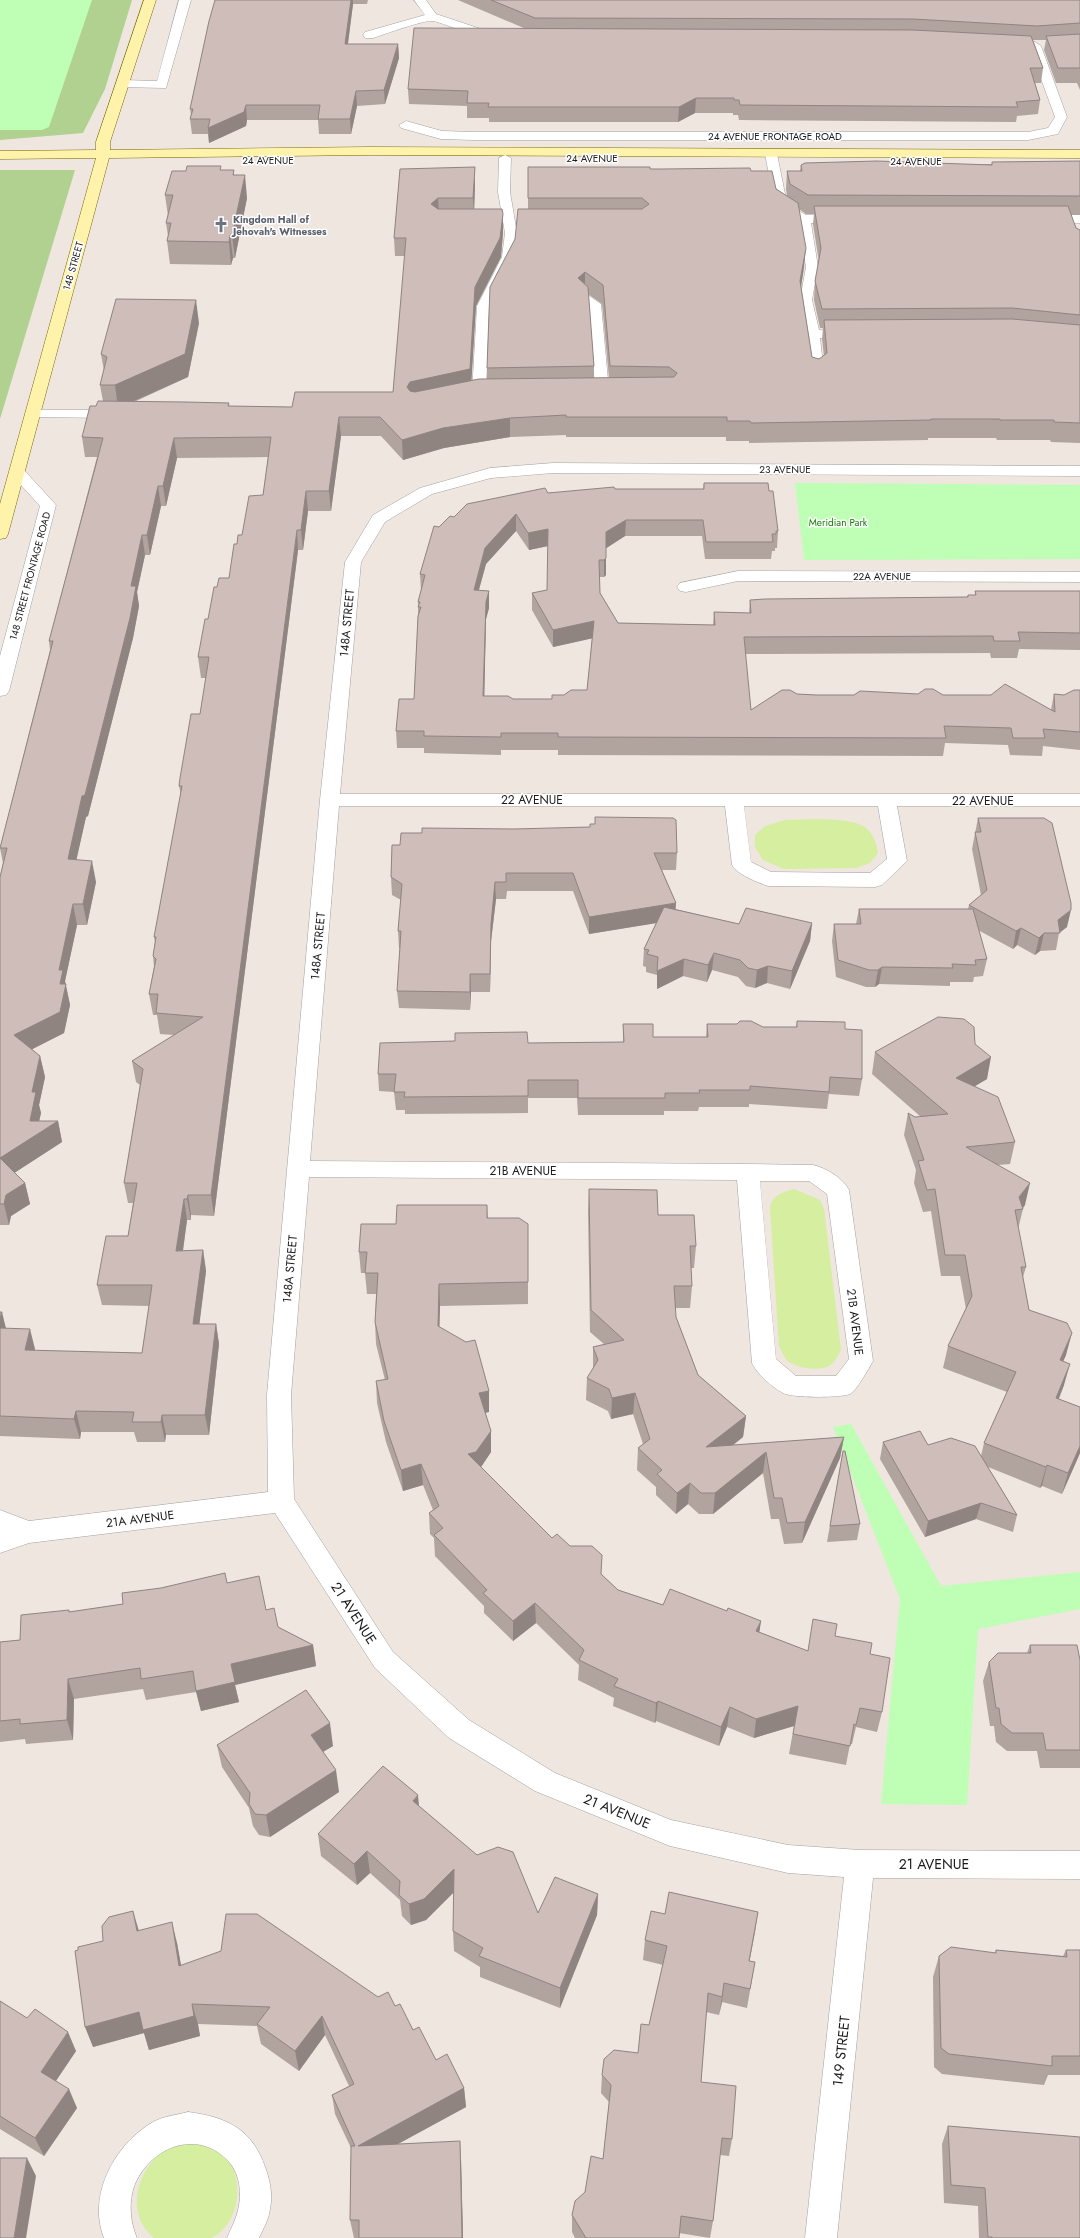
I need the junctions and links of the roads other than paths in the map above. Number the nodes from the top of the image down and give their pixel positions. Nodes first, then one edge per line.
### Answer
1 (150, 0) edge
2 (185, 0) edge
3 (420, 0) edge
4 (432, 17) junction
5 (369, 35) dead end
6 (509, 36) edge
7 (1019, 45) edge
8 (1050, 45) edge
9 (1035, 46) junction
10 (122, 84) junction
11 (406, 125) dead end
12 (1080, 154) edge
13 (0, 155) edge
14 (103, 155) junction
15 (772, 157) junction
16 (505, 158) junction
17 (1080, 161) edge
18 (804, 219) junction
19 (852, 219) edge
20 (1032, 219) edge
21 (1075, 219) edge
22 (494, 222) edge
23 (514, 222) junction
24 (1075, 232) edge
25 (585, 297) edge
26 (813, 334) junction
27 (865, 336) edge
28 (817, 373) edge
29 (579, 391) edge
30 (602, 391) junction
31 (617, 391) edge
32 (494, 392) edge
33 (479, 393) junction
34 (463, 396) edge
35 (34, 414) junction
36 (129, 414) edge
37 (1080, 471) edge
38 (18, 473) junction
39 (490, 473) joint
40 (0, 534) edge
41 (1080, 577) edge
42 (686, 587) dead end
43 (0, 691) edge
44 (330, 800) junction
45 (734, 800) junction
46 (1080, 800) edge
47 (887, 801) junction
48 (299, 1169) junction
49 (748, 1172) junction
50 (281, 1500) junction
51 (0, 1522) edge
52 (29, 1532) junction
53 (0, 1542) edge
54 (860, 1864) junction
55 (1080, 1865) edge
56 (121, 2238) edge
57 (243, 2238) edge
58 (821, 2238) edge

1 - 10 main road, 148 STREET
2 - 10 street
3 - 4 street
4 - 5 street
4 - 6 street
7 - 9 street
8 - 9 street
9 - 11 street, 24 AVENUE FRONTAGE ROAD
10 - 14 main road, 148 STREET
12 - 15 main road, 24 AVENUE
13 - 14 main road, 24 AVENUE
14 - 15 main road, 24 AVENUE
14 - 16 main road, 24 AVENUE
14 - 35 main road, 148 STREET
15 - 16 main road, 24 AVENUE
15 - 17 main road, 24 AVENUE
15 - 18 lane
16 - 23 lane
18 - 19 lane
18 - 26 lane
20 - 21 lane
21 - 24 lane
22 - 23 lane
23 - 33 lane
25 - 30 lane
26 - 27 lane
26 - 28 lane
29 - 30 lane
30 - 31 lane
32 - 33 lane
33 - 34 lane
35 - 36 lane
35 - 38 main road, 148 STREET
37 - 39 street, 23 AVENUE
38 - 40 main road, 148 STREET
38 - 43 street, 148 STREET FRONTAGE ROAD
39 - 44 street, 148A STREET
41 - 42 street, 22A AVENUE
44 - 45 street, 22 AVENUE
44 - 48 street, 148A STREET
45 - 47 street, 22 AVENUE
45 - 47 street
46 - 47 street, 22 AVENUE
48 - 49 street, 21B AVENUE
48 - 50 street, 148A STREET
49 - 49 street, 21B AVENUE
50 - 52 street, 21A AVENUE
50 - 54 street, 21 AVENUE
51 - 52 street
52 - 53 street, 21A AVENUE
54 - 55 street, 21 AVENUE
54 - 58 street, 149 STREET
56 - 57 street

